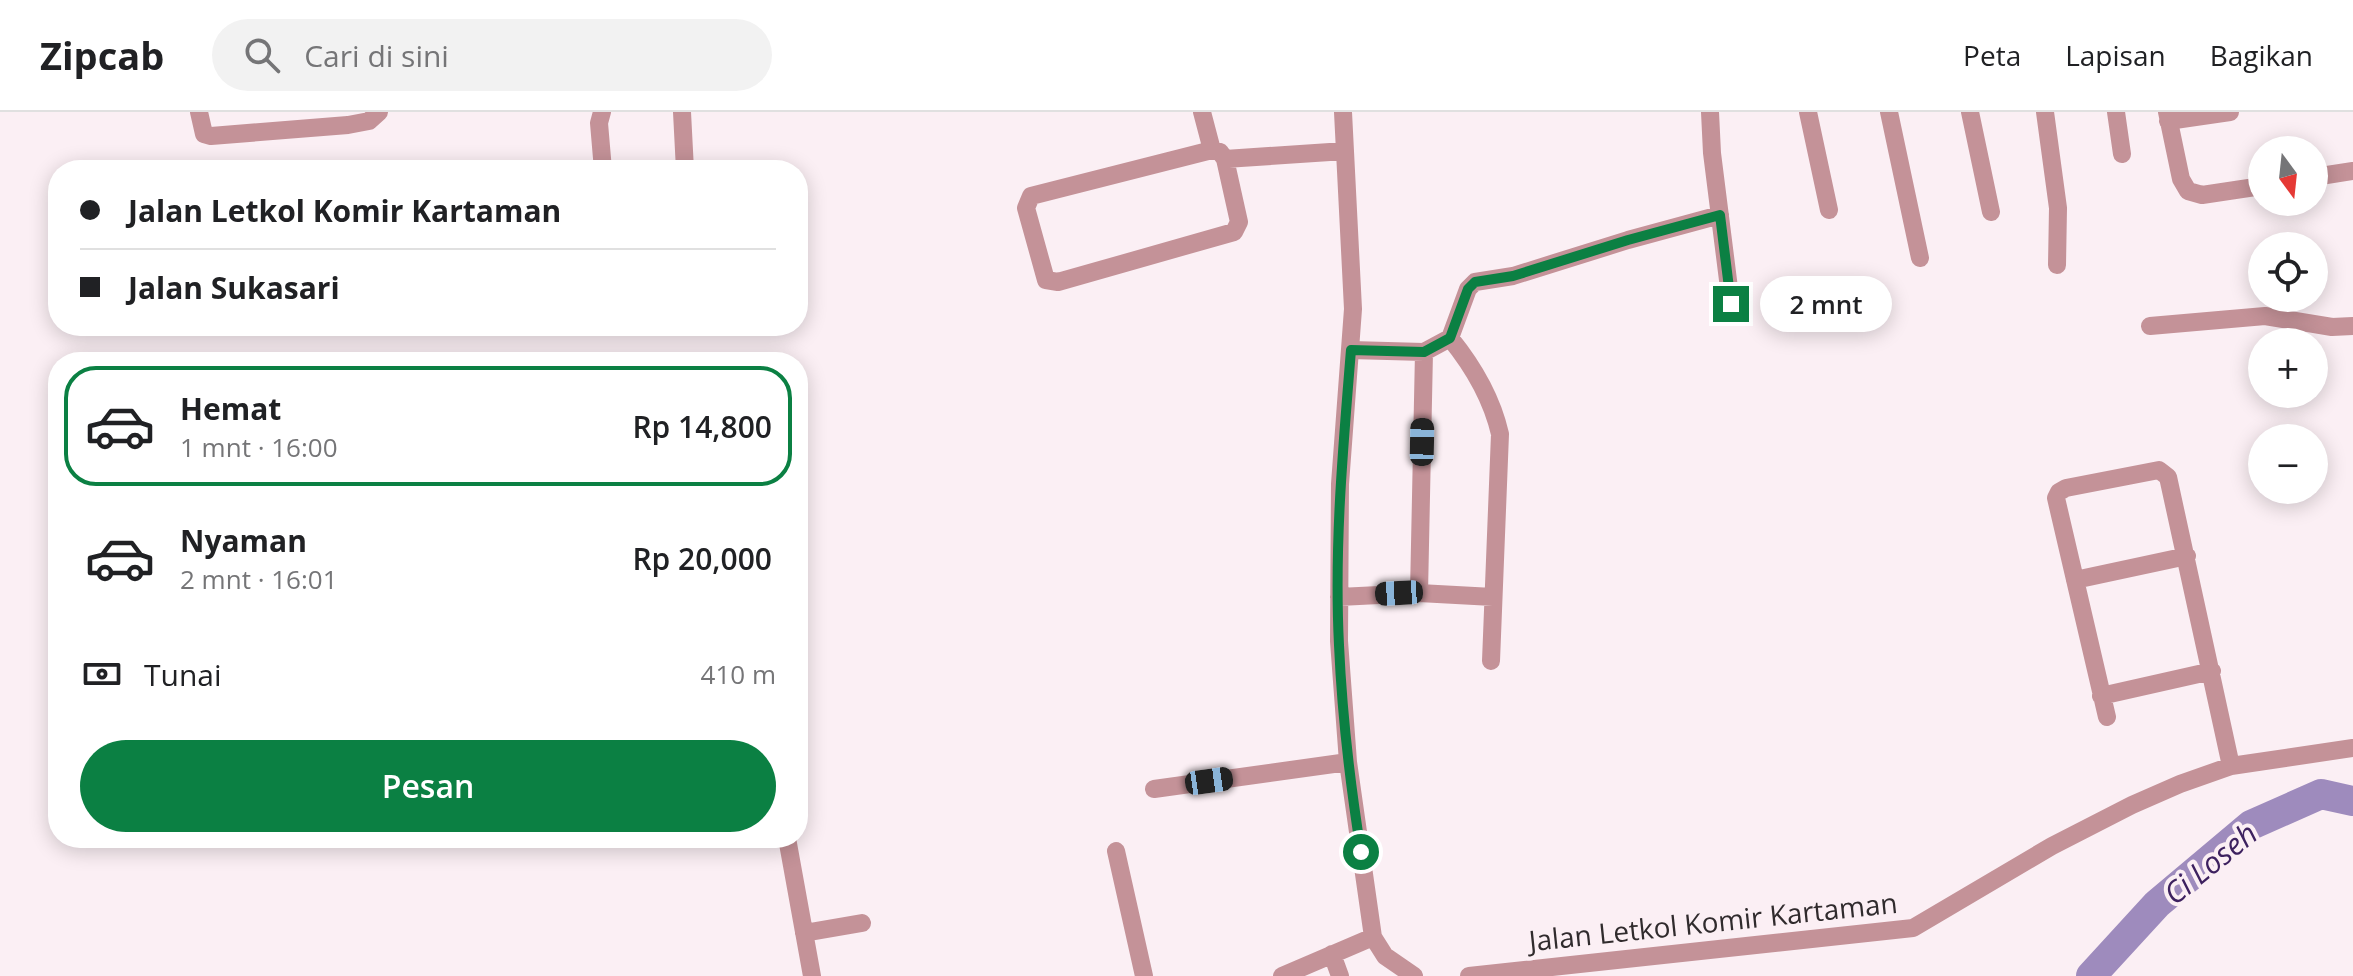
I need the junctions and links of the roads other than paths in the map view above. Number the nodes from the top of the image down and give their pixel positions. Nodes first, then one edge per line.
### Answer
1 (199, 112) edge
2 (379, 112) edge
3 (682, 112) edge
4 (1202, 112) edge
5 (1343, 112) edge
6 (1710, 112) edge
7 (1808, 112) edge
8 (1889, 112) edge
9 (1970, 112) edge
10 (2045, 112) edge
11 (2116, 112) edge
12 (2230, 112) edge
13 (598, 116) edge
14 (2168, 116) edge
15 (287, 121) edge
16 (1345, 151) junction
17 (1219, 154) junction
18 (2122, 154) dead end
19 (602, 160) edge
20 (684, 160) edge
21 (2353, 171) edge
22 (2328, 175) edge
23 (2248, 188) edge
24 (1829, 210) dead end
25 (1991, 212) dead end
26 (1720, 215) junction
27 (1920, 258) dead end
28 (2057, 265) dead end
29 (1731, 304) dead end
30 (2150, 326) dead end
31 (2353, 326) edge
32 (1450, 338) junction
33 (1351, 350) junction
34 (1424, 352) junction
35 (2187, 556) junction
36 (2075, 580) junction
37 (1419, 593) junction
38 (1339, 597) junction
39 (1493, 597) junction
40 (1491, 661) dead end
41 (2212, 671) junction
42 (2101, 696) junction
43 (2107, 717) dead end
44 (2353, 748) edge
45 (1348, 762) junction
46 (2231, 766) junction
47 (1154, 789) dead end
48 (789, 848) edge
49 (1116, 851) dead end
50 (862, 923) dead end
51 (804, 933) junction
52 (1373, 937) junction
53 (1332, 954) junction
54 (812, 976) edge
55 (1144, 976) edge
56 (1282, 976) edge
57 (1340, 976) edge
58 (1414, 976) edge
59 (1469, 976) edge

1 - 15 street
2 - 15 street
3 - 20 street
4 - 17 street
5 - 16 street
6 - 26 street
7 - 24 street
8 - 27 street
9 - 25 street
10 - 28 street
11 - 18 street
12 - 14 street
13 - 19 street
14 - 23 street
16 - 17 street
16 - 33 street
17 - 17 street
21 - 22 street
26 - 29 street
26 - 32 street
30 - 31 street
32 - 34 street
32 - 39 street
33 - 34 street
33 - 38 street
34 - 37 street
35 - 36 street
35 - 36 street
35 - 41 street
36 - 42 street
37 - 38 street
37 - 39 street
38 - 45 street
39 - 40 street
41 - 42 street
41 - 46 street
42 - 43 street
44 - 46 street, Jalan Letkol Komir Kartaman
45 - 47 street
45 - 52 street
46 - 59 street, Jalan Letkol Komir Kartaman
48 - 51 street
49 - 55 street
50 - 51 street
51 - 54 street
52 - 53 street
52 - 58 street
53 - 56 street
53 - 57 street

